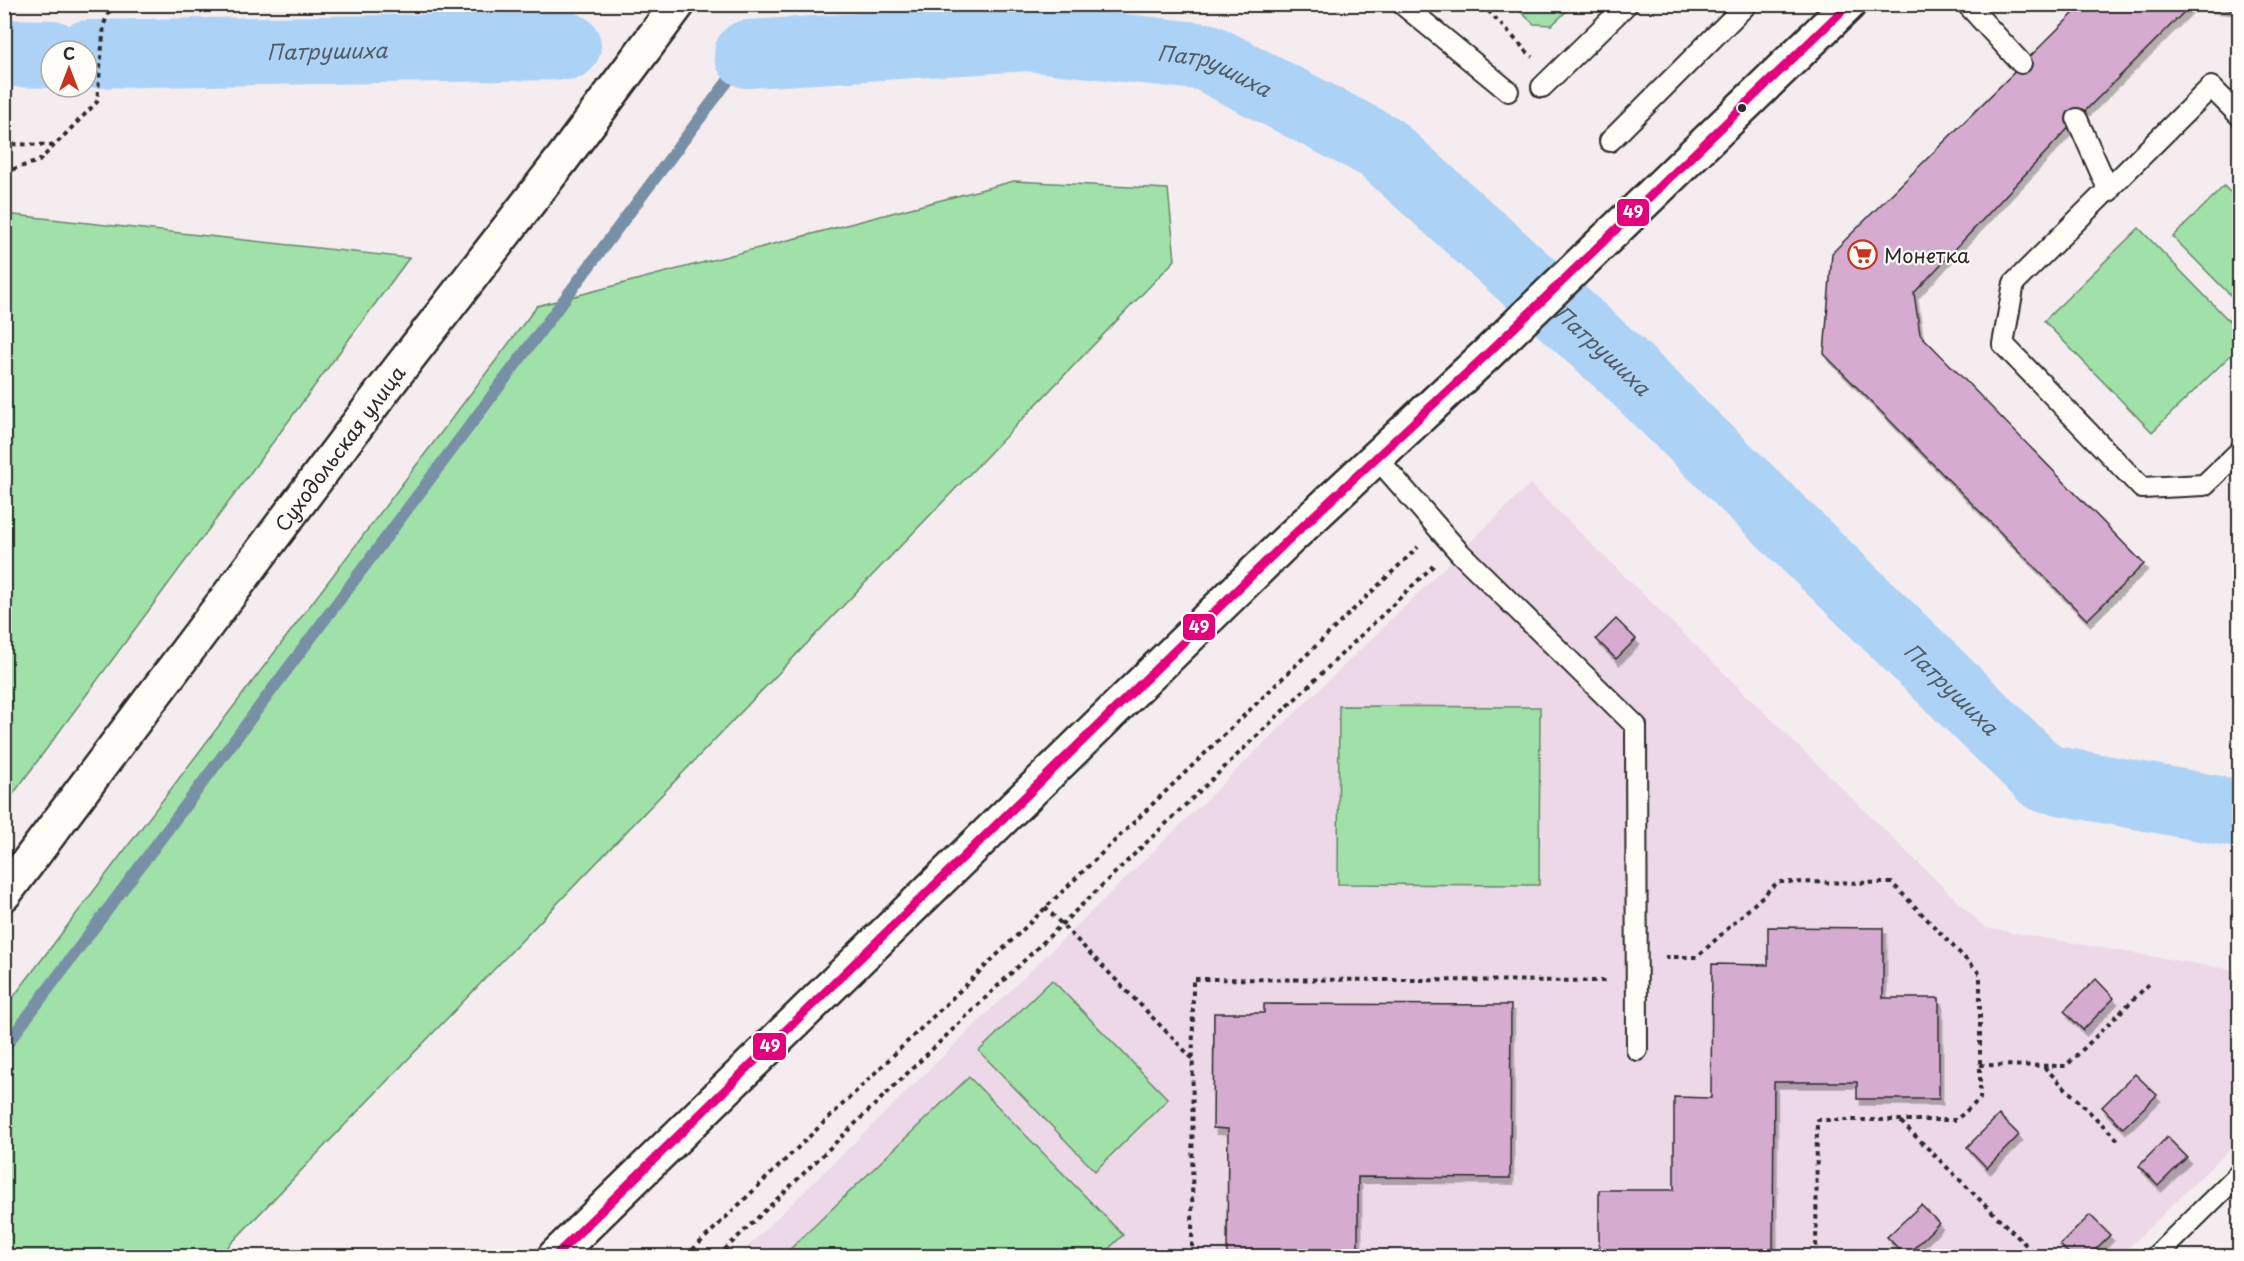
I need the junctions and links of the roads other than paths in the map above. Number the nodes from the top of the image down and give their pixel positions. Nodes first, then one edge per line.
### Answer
1 (678, 4) edge
2 (1402, 4) edge
3 (1627, 4) edge
4 (1747, 4) edge
5 (1848, 4) edge
6 (1967, 4) edge
7 (2022, 63) dead end
8 (1542, 87) dead end
9 (1508, 91) dead end
10 (2240, 116) edge
11 (2077, 119) dead end
12 (1610, 141) dead end
13 (2109, 191) junction
14 (2240, 451) edge
15 (1376, 457) junction
16 (4, 894) edge
17 (1637, 1050) dead end
18 (2240, 1173) edge
19 (555, 1257) edge
20 (2156, 1257) edge

1 - 16 street, Суходольская улица
2 - 9 lane
3 - 8 lane
4 - 12 lane
5 - 15 street
6 - 7 lane
10 - 13 lane
11 - 13 lane
13 - 14 lane
15 - 17 lane
15 - 19 street
18 - 20 lane

